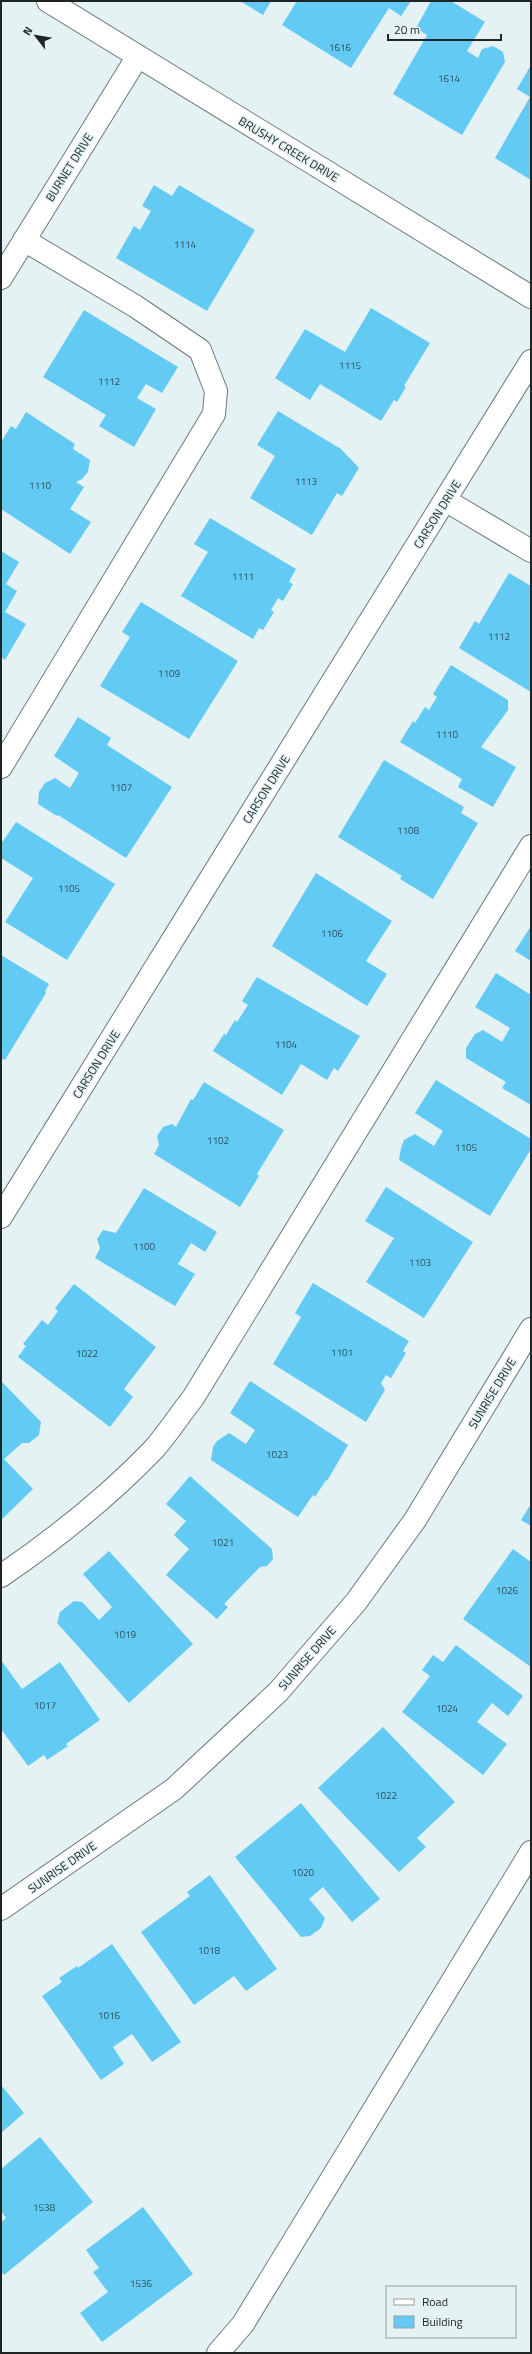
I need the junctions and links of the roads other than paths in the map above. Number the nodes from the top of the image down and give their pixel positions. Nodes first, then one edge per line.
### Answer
1 (48, 1) edge
2 (138, 56) junction
3 (24, 240) junction
4 (1, 278) edge
5 (531, 297) edge
6 (531, 361) edge
7 (445, 500) junction
8 (531, 551) edge
9 (1, 767) edge
10 (531, 846) edge
11 (1, 1217) edge
12 (531, 1330) edge
13 (1, 1576) edge
14 (531, 1852) edge
15 (1, 1909) edge
16 (218, 2353) edge

1 - 2 street, BRUSHY CREEK DRIVE
2 - 3 street, BURNET DRIVE
2 - 5 street, BRUSHY CREEK DRIVE
3 - 4 street, BURNET DRIVE
3 - 9 street
6 - 7 street, CARSON DRIVE
7 - 8 street
7 - 11 street, CARSON DRIVE
10 - 13 street
12 - 15 street, SUNRISE DRIVE
14 - 16 street

